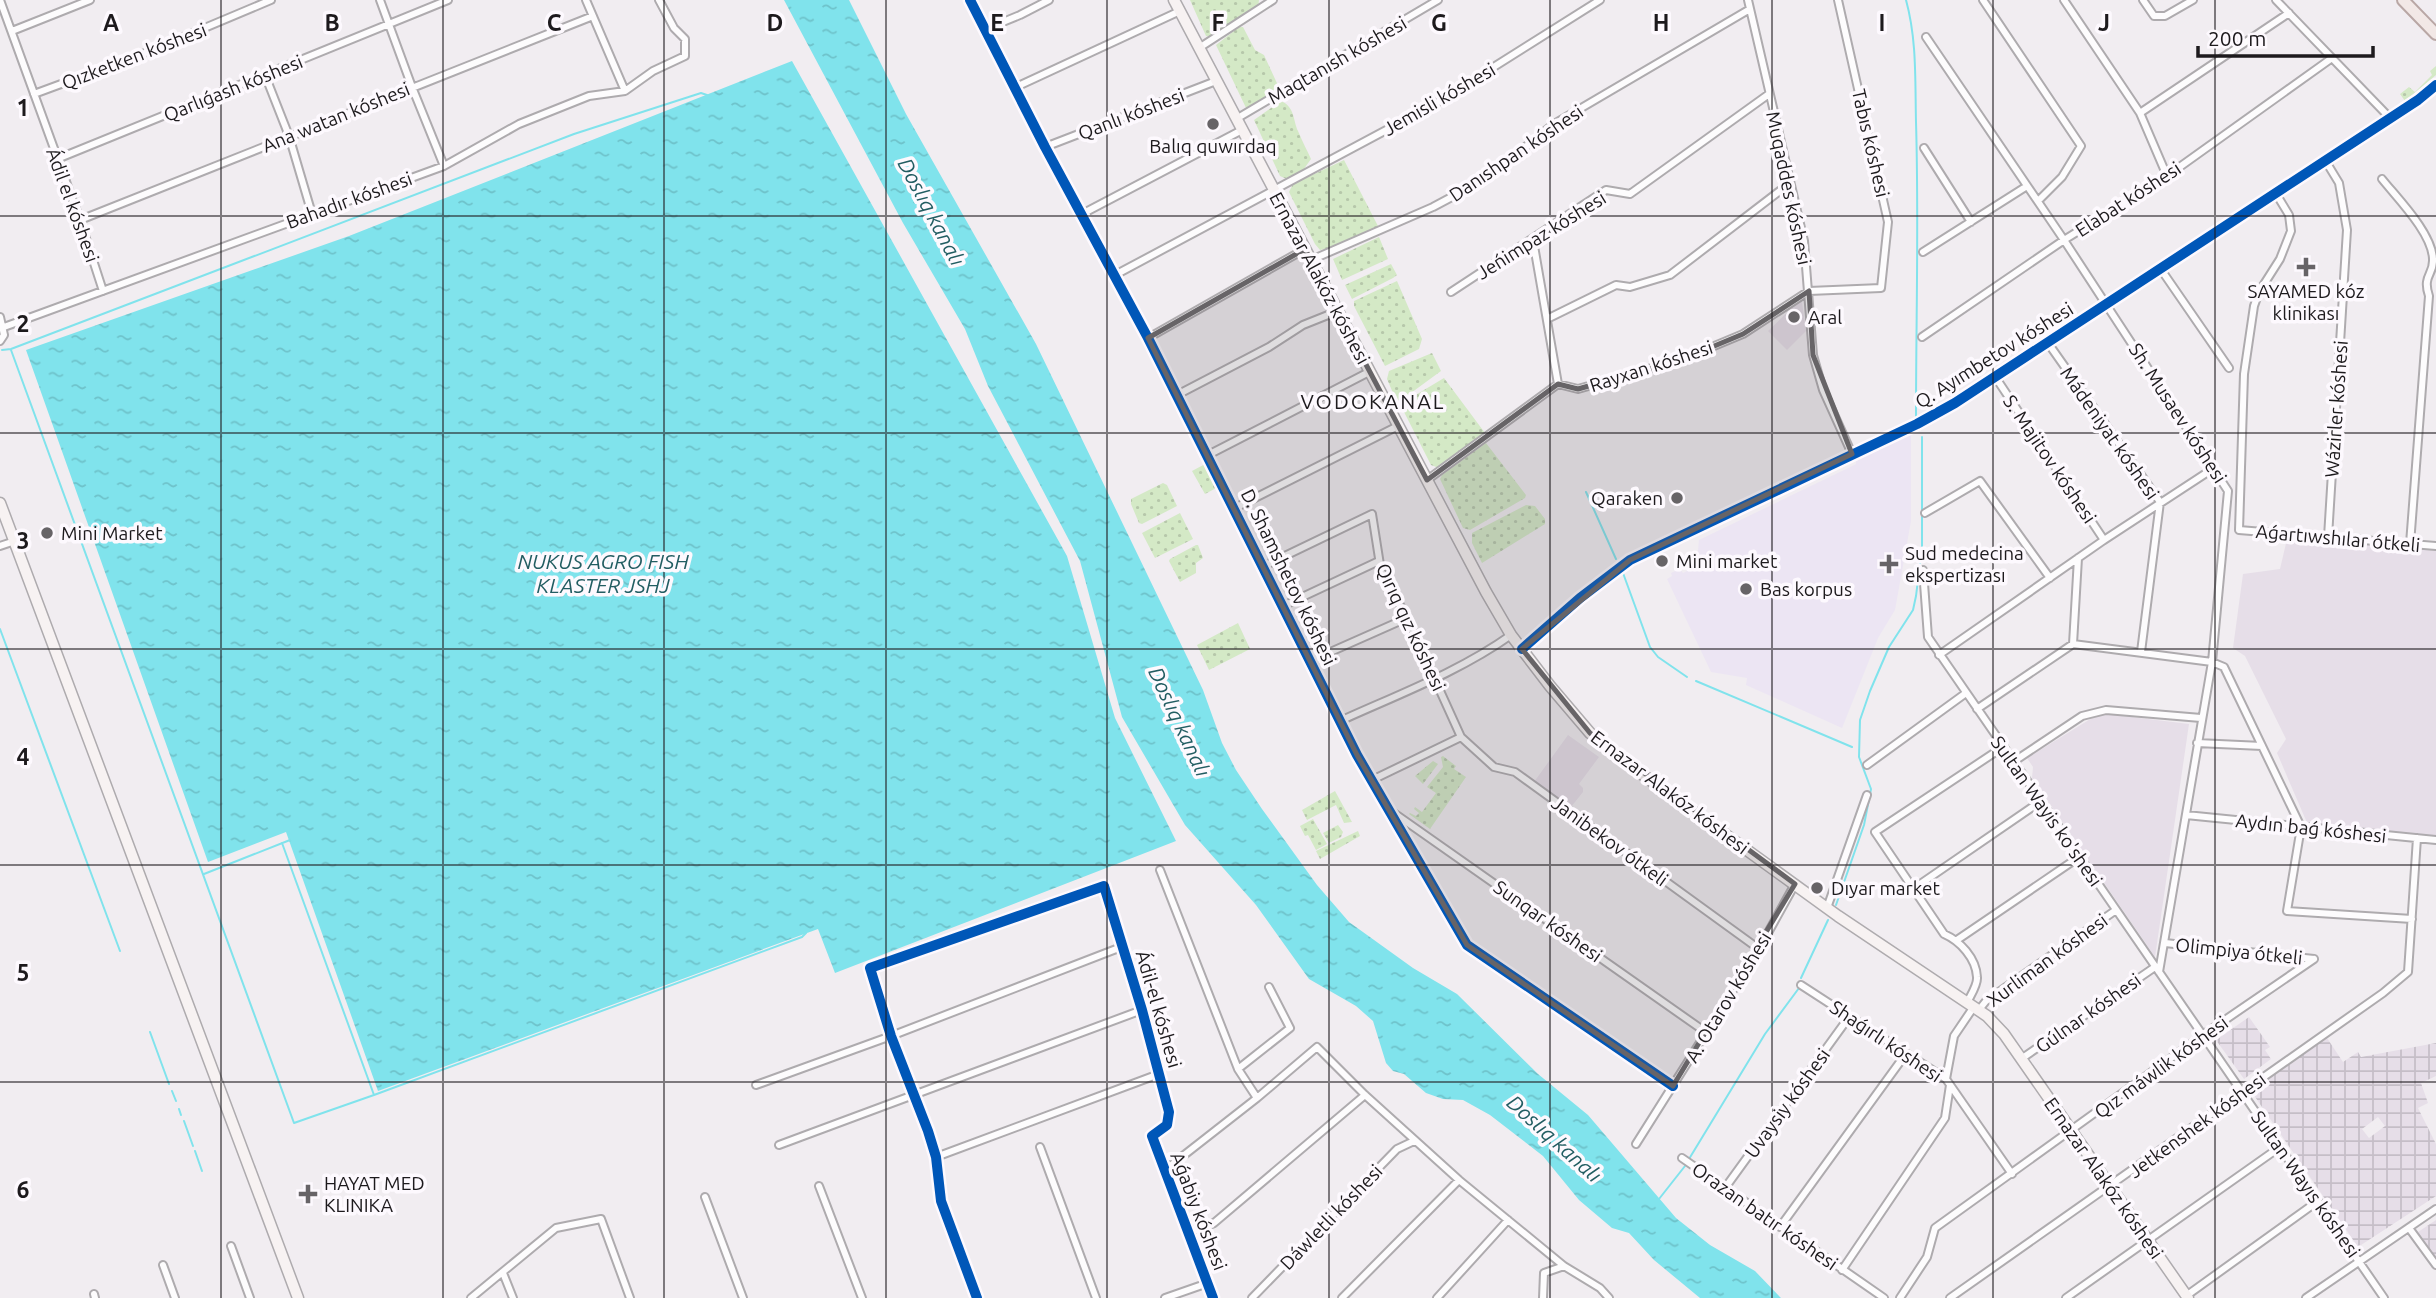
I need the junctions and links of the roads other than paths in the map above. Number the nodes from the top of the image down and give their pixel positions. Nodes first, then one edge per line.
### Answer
1 (0, 0) edge
2 (90, 0) edge
3 (271, 0) edge
4 (380, 0) edge
5 (448, 0) edge
6 (586, 0) edge
7 (659, 0) edge
8 (970, 0) edge
9 (1049, 0) edge
10 (1174, 0) edge
11 (1273, 0) edge
12 (1438, 0) edge
13 (1600, 0) edge
14 (1748, 0) edge
15 (1838, 0) edge
16 (1983, 0) edge
17 (2064, 0) edge
18 (2143, 0) edge
19 (2193, 0) edge
20 (2276, 0) edge
21 (2403, 0) edge
22 (1427, 3) edge
23 (1750, 9) junction
24 (1180, 11) junction
25 (2289, 13) junction
26 (593, 16) junction
27 (389, 24) junction
28 (986, 29) junction
29 (12, 31) junction
30 (2436, 34) edge
31 (1926, 37) dead end
32 (1199, 48) junction
33 (2332, 58) junction
34 (265, 75) junction
35 (1216, 81) junction
36 (2436, 85) edge
37 (412, 87) junction
38 (1016, 87) junction
39 (625, 91) junction
40 (34, 94) junction
41 (1769, 94) junction
42 (2140, 113) junction
43 (2390, 118) junction
44 (1236, 119) junction
45 (1242, 131) junction
46 (289, 136) junction
47 (1045, 147) junction
48 (1924, 148) dead end
49 (57, 159) junction
50 (2325, 160) junction
51 (444, 166) junction
52 (2167, 176) junction
53 (2382, 179) dead end
54 (1790, 183) junction
55 (2027, 186) junction
56 (1273, 190) junction
57 (2275, 192) junction
58 (2038, 201) junction
59 (312, 214) junction
60 (1082, 214) junction
61 (80, 220) junction
62 (1970, 222) junction
63 (1533, 240) junction
64 (2064, 240) junction
65 (1305, 249) junction
66 (1923, 252) dead end
67 (1311, 260) junction
68 (2160, 268) junction
69 (1115, 275) junction
70 (103, 291) junction
71 (1809, 291) junction
72 (1451, 292) dead end
73 (2106, 304) junction
74 (1338, 311) junction
75 (0, 317) edge
76 (1547, 319) junction
77 (4, 327) junction
78 (1922, 337) dead end
79 (1148, 338) junction
80 (0, 341) edge
81 (2048, 343) junction
82 (2228, 368) dead end
83 (1369, 372) junction
84 (1996, 378) junction
85 (1558, 384) junction
86 (1177, 395) junction
87 (1398, 426) junction
88 (1852, 454) junction
89 (1208, 455) junction
90 (2214, 468) junction
91 (1427, 480) junction
92 (2161, 502) junction
93 (0, 503) edge
94 (1235, 508) junction
95 (1924, 513) dead end
96 (2328, 537) junction
97 (2104, 540) junction
98 (15, 541) junction
99 (2410, 544) junction
100 (2436, 545) edge
101 (0, 546) edge
102 (2078, 558) junction
103 (1379, 561) junction
104 (1264, 566) junction
105 (1923, 570) dead end
106 (2050, 578) junction
107 (1283, 606) junction
108 (1407, 618) junction
109 (1511, 635) junction
110 (2073, 643) junction
111 (1522, 649) junction
112 (2141, 652) junction
113 (1940, 655) junction
114 (1310, 661) junction
115 (2212, 662) junction
116 (1435, 678) junction
117 (1966, 693) junction
118 (1977, 709) junction
119 (2201, 718) junction
120 (1340, 721) junction
121 (1461, 737) junction
122 (2197, 743) junction
123 (2262, 746) junction
124 (2003, 747) junction
125 (2013, 762) junction
126 (1867, 765) dead end
127 (1372, 780) junction
128 (1867, 795) dead end
129 (2041, 801) junction
130 (1388, 808) junction
131 (2186, 815) junction
132 (2301, 827) junction
133 (2417, 838) junction
134 (2436, 840) edge
135 (2080, 857) junction
136 (1160, 870) dead end
137 (1795, 884) junction
138 (1913, 889) junction
139 (1827, 908) junction
140 (2116, 910) junction
141 (2412, 919) junction
142 (1957, 940) junction
143 (2165, 943) junction
144 (1124, 946) junction
145 (1759, 949) junction
146 (2314, 958) joint
147 (2157, 969) junction
148 (1801, 985) dead end
149 (1269, 987) dead end
150 (1973, 1007) junction
151 (1142, 1010) junction
152 (1849, 1017) junction
153 (1707, 1033) junction
154 (2203, 1035) junction
155 (891, 1036) junction
156 (1905, 1055) junction
157 (2021, 1059) junction
158 (1238, 1069) junction
159 (1159, 1074) junction
160 (1948, 1082) junction
161 (756, 1085) dead end
162 (1674, 1086) junction
163 (2242, 1092) junction
164 (916, 1094) junction
165 (1365, 1095) junction
166 (1257, 1098) junction
167 (2071, 1131) junction
168 (1152, 1136) joint
169 (1413, 1141) junction
170 (1636, 1144) dead end
171 (779, 1145) dead end
172 (1041, 1147) dead end
173 (2280, 1147) junction
174 (936, 1157) junction
175 (1682, 1158) dead end
176 (1165, 1170) junction
177 (2012, 1174) junction
178 (1459, 1180) junction
179 (819, 1186) dead end
180 (2110, 1187) junction
181 (1725, 1188) junction
182 (705, 1197) dead end
183 (2318, 1201) junction
184 (2436, 1209) edge
185 (1508, 1220) junction
186 (1780, 1227) junction
187 (2409, 1228) junction
188 (1189, 1233) junction
189 (2147, 1240) junction
190 (232, 1246) dead end
191 (2359, 1261) junction
192 (163, 1265) dead end
193 (2436, 1265) edge
194 (1564, 1266) junction
195 (1842, 1270) junction
196 (503, 1273) junction
197 (1208, 1283) junction
198 (2185, 1297) edge
199 (175, 1298) edge
200 (250, 1298) edge
201 (298, 1298) edge
202 (471, 1298) edge
203 (513, 1298) edge
204 (630, 1298) edge
205 (743, 1298) edge
206 (862, 1298) edge
207 (977, 1298) edge
208 (1096, 1298) edge
209 (1165, 1298) edge
210 (1213, 1298) edge
211 (1252, 1298) edge
212 (1342, 1298) edge
213 (1437, 1298) edge
214 (1544, 1298) edge
215 (1609, 1298) edge
216 (1884, 1298) edge
217 (1900, 1298) edge
218 (1950, 1298) edge
219 (2066, 1298) edge
220 (2306, 1298) edge
221 (2384, 1298) edge

1 - 29 street, Ádil el kóshesi
2 - 29 street
3 - 40 street, Qızketken kóshesi
4 - 27 street
5 - 27 street, Qarlıǵash kóshesi
6 - 26 street
7 - 39 street, Bahadır kóshesi
8 - 28 street, D. Shamshetov kóshesi
9 - 28 street
10 - 24 main road, Ernazar Alakóz kóshesi
11 - 32 street
12 - 22 street, Maqtanısh kóshesi
13 - 56 street, Jemisli kóshesi
14 - 23 street, Muqaddes kóshesi
15 - 71 street, Tabıs kóshesi
16 - 58 street
17 - 42 street
18 - 19 street
20 - 25 street
21 - 30 main road
22 - 44 street, Maqtanısh kóshesi
23 - 41 street, Muqaddes kóshesi
23 - 67 street, Danıshpan kóshesi
24 - 32 main road, Ernazar Alakóz kóshesi
24 - 38 street
25 - 33 street
25 - 42 street
26 - 37 street, Ana watan kóshesi
26 - 39 street
27 - 34 street, Qarlıǵash kóshesi
27 - 37 street
28 - 38 street, D. Shamshetov kóshesi
29 - 40 street, Ádil el kóshesi
31 - 55 street, Sh. Musaev kóshesi
32 - 35 main road, Ernazar Alakóz kóshesi
33 - 43 street
33 - 52 street, Elabat kóshesi
34 - 46 street
34 - 49 street, Qarlıǵash kóshesi
35 - 44 main road, Ernazar Alakóz kóshesi
35 - 47 street, Qanlı kóshesi
36 - 43 main road, Q. Ayımbetov kóshesi
37 - 46 street, Ana watan kóshesi
37 - 51 street
38 - 47 street, D. Shamshetov kóshesi
39 - 51 street, Bahadır kóshesi
40 - 49 street, Ádil el kóshesi
41 - 54 street, Muqaddes kóshesi
41 - 63 street, Jeńimpaz kóshesi
42 - 52 street
43 - 50 main road, Q. Ayımbetov kóshesi
44 - 45 main road, Ernazar Alakóz kóshesi
45 - 56 main road, Ernazar Alakóz kóshesi
45 - 60 street
46 - 59 street
46 - 61 street, Ana watan kóshesi
47 - 60 street, D. Shamshetov kóshesi
48 - 62 street
49 - 61 street, Ádil el kóshesi
50 - 57 main road, Q. Ayımbetov kóshesi
50 - 96 street, Wázirler kóshesi
51 - 59 street, Bahadır kóshesi
52 - 64 street, Elabat kóshesi
53 - 99 street
54 - 71 street, Muqaddes kóshesi
54 - 76 street
55 - 58 street, Sh. Musaev kóshesi
55 - 62 street
56 - 65 main road, Ernazar Alakóz kóshesi
56 - 69 street, Jemisli kóshesi
57 - 68 main road, Q. Ayımbetov kóshesi
57 - 96 street, Aǵartıwshılar ótkeli
58 - 64 street, Sh. Musaev kóshesi
59 - 70 street, Bahadır kóshesi
60 - 69 street, D. Shamshetov kóshesi
61 - 70 street, Ádil el kóshesi
62 - 66 street
63 - 72 street, Jeńimpaz kóshesi
63 - 76 street
64 - 73 street, Sh. Musaev kóshesi
64 - 78 street, Elabat kóshesi
65 - 67 main road, Ernazar Alakóz kóshesi
65 - 79 street
67 - 74 main road, Ernazar Alakóz kóshesi
68 - 73 main road, Q. Ayımbetov kóshesi
68 - 82 street
69 - 79 street, D. Shamshetov kóshesi
70 - 77 street, Bahadır kóshesi
71 - 85 street, Rayxan kóshesi
71 - 88 street, Muqaddes kóshesi
73 - 81 main road, Q. Ayımbetov kóshesi
73 - 90 street, Sh. Musaev kóshesi
74 - 83 main road, Ernazar Alakóz kóshesi
74 - 86 street
75 - 77 street
76 - 85 street
77 - 80 street
79 - 86 street, D. Shamshetov kóshesi
81 - 84 main road, Q. Ayımbetov kóshesi
81 - 92 street, Mádeniyat kóshesi
83 - 87 main road, Ernazar Alakóz kóshesi
83 - 89 street
84 - 88 main road, Q. Ayımbetov kóshesi
84 - 97 street, S. Majitov kóshesi
85 - 91 street
86 - 89 street, D. Shamshetov kóshesi
87 - 91 main road, Ernazar Alakóz kóshesi
87 - 94 street
88 - 111 main road, Q. Ayımbetov kóshesi
89 - 94 street, D. Shamshetov kóshesi
90 - 92 street
90 - 115 street, Sh. Musaev kóshesi
91 - 109 main road, Ernazar Alakóz kóshesi
92 - 97 street
92 - 112 street, Mádeniyat kóshesi
93 - 98 main road
94 - 104 street, D. Shamshetov kóshesi
95 - 106 street
96 - 99 street, Aǵartıwshılar ótkeli
97 - 102 street
98 - 101 street
98 - 201 main road
99 - 100 street, Aǵartıwshılar ótkeli
102 - 106 street
102 - 110 street
103 - 104 street, Qırıq qız kóshesi
103 - 107 street
103 - 108 street, Qırıq qız kóshesi
104 - 107 street, D. Shamshetov kóshesi
105 - 113 street, Sultan Wayis ko'shesi
106 - 113 street
107 - 114 street, D. Shamshetov kóshesi
108 - 114 street
108 - 116 street, Qırıq qız kóshesi
109 - 111 main road, Ernazar Alakóz kóshesi
109 - 116 street
110 - 112 street
110 - 118 street
111 - 137 main road, Ernazar Alakóz kóshesi
112 - 115 street
113 - 117 street, Sultan Wayis ko'shesi
114 - 120 street, D. Shamshetov kóshesi
115 - 119 street, Sh. Musaev kóshesi
115 - 123 street
116 - 120 street
116 - 121 street, Qırıq qız kóshesi
117 - 118 street, Sultan Wayis ko'shesi
117 - 126 street
118 - 124 street, Sultan Wayis ko'shesi
119 - 122 street, Sh. Musaev kóshesi
119 - 125 street
120 - 127 street, D. Shamshetov kóshesi
121 - 127 street
121 - 145 street, Janibekov ótkeli
122 - 123 street
122 - 131 street, Sh. Musaev kóshesi
123 - 132 street
124 - 125 street, Sultan Wayis ko'shesi
124 - 138 street
125 - 129 street, Sultan Wayis ko'shesi
127 - 130 street, D. Shamshetov kóshesi
128 - 139 street
129 - 135 street, Sultan Wayis ko'shesi
129 - 138 street
130 - 153 street, Sunqar kóshesi
130 - 162 street, D. Shamshetov kóshesi
131 - 132 street, Aydın baǵ kóshesi
131 - 143 street, Sh. Musaev kóshesi
132 - 133 street, Aydın baǵ kóshesi
132 - 141 street
133 - 134 street, Aydın baǵ kóshesi
133 - 141 street
135 - 140 street, Sultan Wayis ko'shesi
135 - 142 street
136 - 158 street
137 - 139 main road, Ernazar Alakóz kóshesi
137 - 145 street, A. Otarov kóshesi
138 - 142 street
139 - 150 main road, Ernazar Alakóz kóshesi
140 - 147 street, Sultan Wayis ko'shesi
140 - 150 street, Xurliman kóshesi
141 - 163 street, Jetkenshek kóshesi
142 - 150 street
143 - 146 street, Olimpiya ótkeli
143 - 147 street, Sh. Musaev kóshesi
144 - 151 street, Ádil-el kóshesi
144 - 155 street
144 - 155 street, Ádil-el kóshesi
145 - 153 street, A. Otarov kóshesi
146 - 154 street, Qız máwlik kóshesi
147 - 154 street, Sultan Wayıs kóshesi
147 - 157 street, Gúlnar kóshesi
148 - 152 street, Shaǵırlı kóshesi
149 - 158 street
150 - 157 main road, Ernazar Alakóz kóshesi
150 - 160 street
151 - 159 street, Ádil-el kóshesi
151 - 164 street
152 - 156 street, Shaǵırlı kóshesi
152 - 181 street, Uvaysiy kóshesi
153 - 162 street, A. Otarov kóshesi
154 - 163 street, Sultan Wayıs kóshesi
154 - 167 street, Qız máwlik kóshesi
155 - 161 street
155 - 164 street
156 - 160 street, Shaǵırlı kóshesi
156 - 186 street
157 - 167 main road, Ernazar Alakóz kóshesi
158 - 166 street
159 - 168 street, Ádil-el kóshesi
159 - 174 street
160 - 177 street, Shaǵırlı kóshesi
160 - 195 street
162 - 170 street, A. Otarov kóshesi
163 - 173 street, Sultan Wayıs kóshesi
163 - 180 street, Jetkenshek kóshesi
164 - 171 street
164 - 174 street
165 - 166 street
165 - 169 street
165 - 188 street
166 - 176 street
167 - 177 street, Qız máwlik kóshesi
167 - 180 main road, Ernazar Alakóz kóshesi
168 - 176 street, Aǵabiy kóshesi
169 - 178 street
169 - 211 street, Dáwletli kóshesi
172 - 208 street
173 - 183 street, Sultan Wayıs kóshesi
173 - 189 street
174 - 207 street
175 - 181 street, Orazan batır kóshesi
176 - 188 street, Aǵabiy kóshesi
177 - 217 street, Qız máwlik kóshesi
178 - 185 street
178 - 212 street
179 - 206 street
180 - 189 main road, Ernazar Alakóz kóshesi
180 - 218 street, Jetkenshek kóshesi
181 - 186 street, Orazan batır kóshesi
182 - 205 street
183 - 191 street, Sultan Wayıs kóshesi
183 - 198 street
184 - 187 street
185 - 194 street
185 - 213 street
186 - 195 street, Orazan batır kóshesi
187 - 191 street
187 - 193 street
188 - 197 street, Aǵabiy kóshesi
189 - 198 main road, Ernazar Alakóz kóshesi
189 - 219 street
190 - 200 street
191 - 220 street
191 - 221 street, Sultan Wayıs kóshesi
192 - 199 street
194 - 214 street
194 - 215 street
195 - 216 street, Orazan batır kóshesi
196 - 202 street
196 - 203 street
196 - 204 street
197 - 209 street
197 - 210 street, Aǵabiy kóshesi

